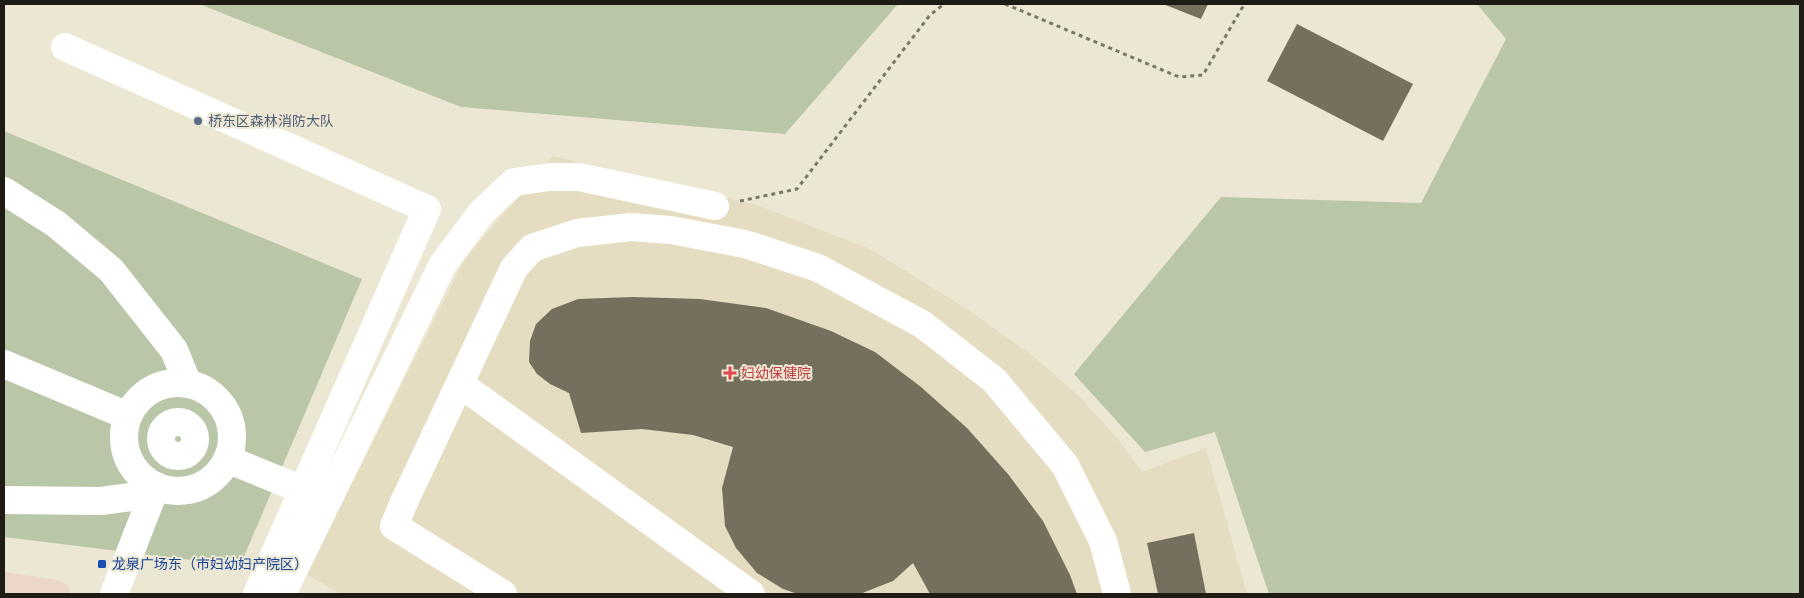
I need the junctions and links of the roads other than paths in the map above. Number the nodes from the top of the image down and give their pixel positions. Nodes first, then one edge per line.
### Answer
1 (66, 46) dead end
2 (4, 191) edge
3 (716, 206) road end
4 (4, 364) edge
5 (188, 384) junction
6 (460, 384) junction
7 (128, 416) junction
8 (228, 459) junction
9 (156, 486) junction
10 (303, 490) junction
11 (4, 500) edge
12 (4, 586) edge
13 (56, 594) edge
14 (114, 594) edge
15 (257, 594) edge
16 (282, 594) edge
17 (503, 594) edge
18 (751, 594) edge
19 (1117, 594) edge

1 - 10 street
2 - 5 street
3 - 16 street
4 - 7 street
5 - 7 street
5 - 8 street
6 - 17 street
6 - 18 street
6 - 19 street
7 - 9 street
8 - 9 street
8 - 10 street
9 - 11 street
9 - 14 street
10 - 15 street
12 - 13 street

